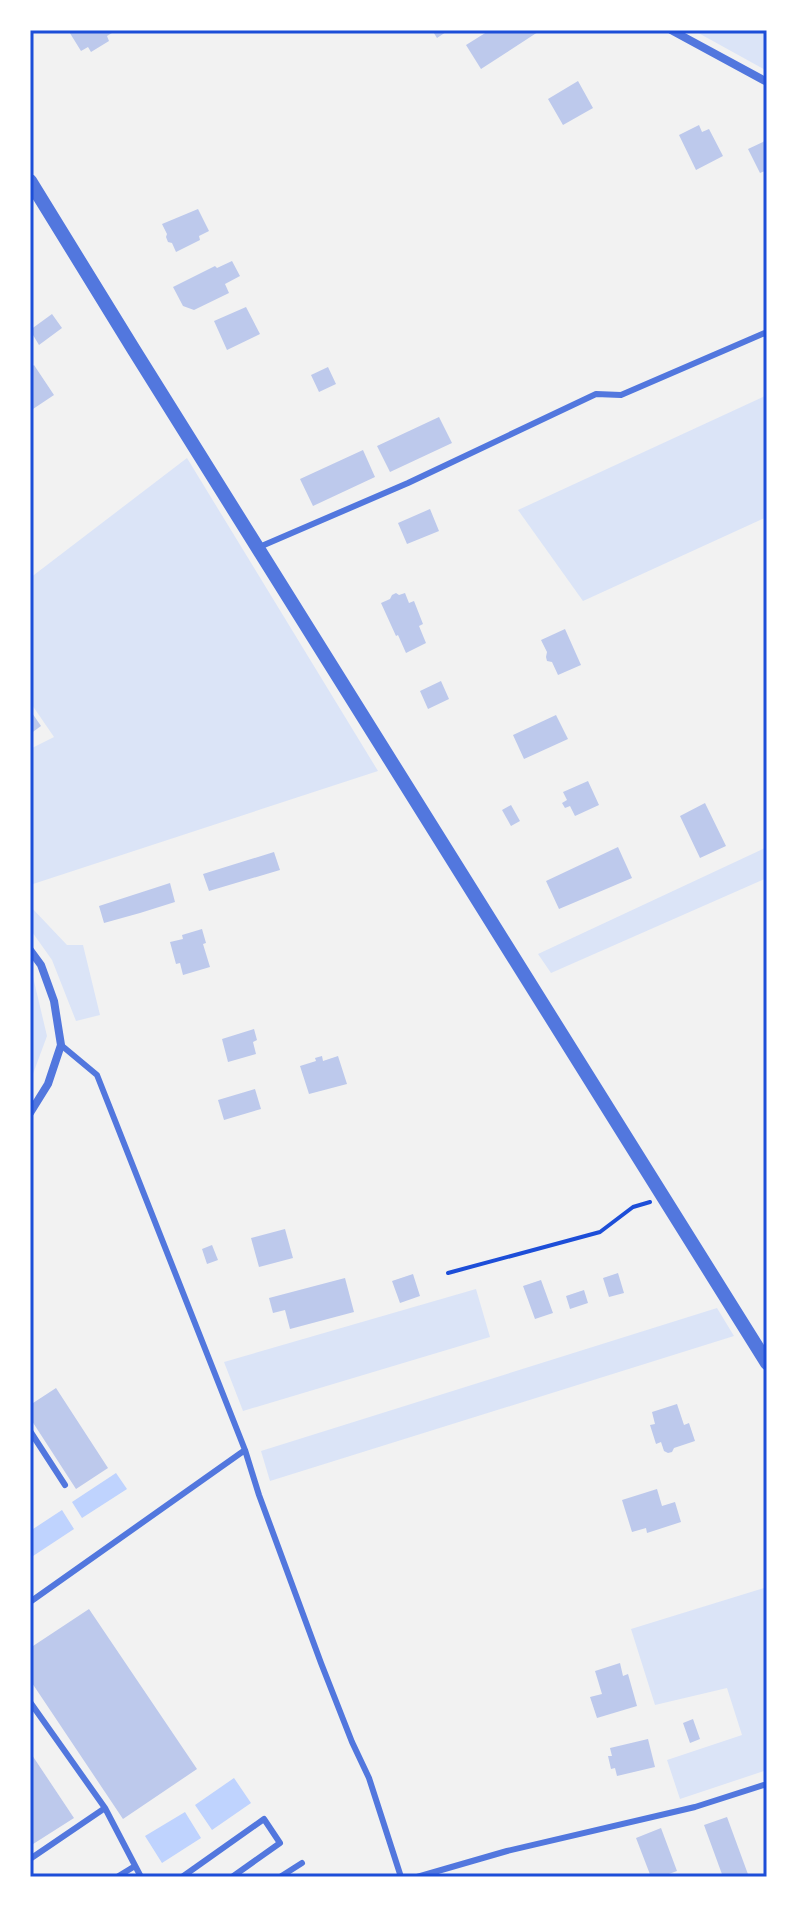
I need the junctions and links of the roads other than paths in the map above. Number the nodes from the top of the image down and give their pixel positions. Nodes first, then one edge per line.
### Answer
1 (671, 30) edge
2 (767, 82) edge
3 (30, 181) edge
4 (767, 332) edge
5 (257, 548) junction
6 (30, 950) edge
7 (61, 1045) junction
8 (30, 1113) edge
9 (767, 1363) edge
10 (30, 1431) edge
11 (33, 1442) edge
12 (245, 1450) junction
13 (65, 1485) dead end
14 (30, 1602) edge
15 (30, 1702) edge
16 (767, 1784) edge
17 (105, 1808) junction
18 (30, 1859) edge
19 (302, 1863) dead end
20 (135, 1866) junction
21 (117, 1877) edge
22 (141, 1877) edge
23 (182, 1877) edge
24 (232, 1877) edge
25 (280, 1877) edge
26 (401, 1877) edge
27 (417, 1877) edge

1 - 2 street
3 - 5 street
4 - 5 lane
5 - 9 street
6 - 7 street
7 - 8 street
7 - 12 lane
10 - 11 lane
11 - 13 lane
12 - 14 lane
12 - 26 lane
15 - 17 lane
16 - 27 lane
17 - 18 lane
17 - 20 lane
19 - 25 lane
20 - 21 lane
20 - 22 lane
23 - 24 lane

